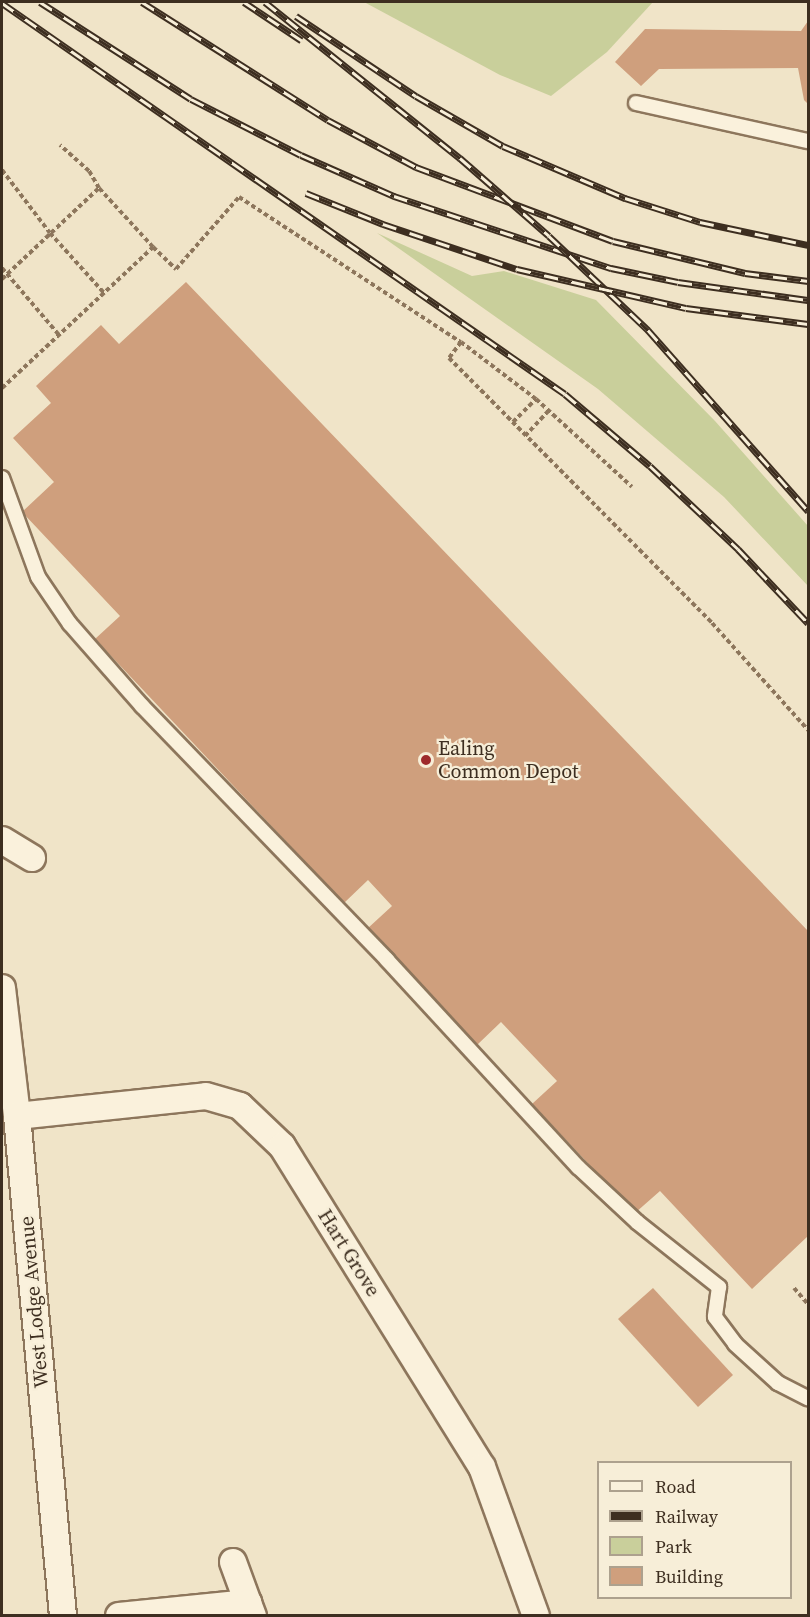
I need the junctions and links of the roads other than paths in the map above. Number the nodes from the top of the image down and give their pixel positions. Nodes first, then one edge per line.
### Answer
1 (636, 103) dead end
2 (808, 141) edge
3 (2, 478) edge
4 (3, 844) edge
5 (32, 858) dead end
6 (2, 988) edge
7 (17, 1116) junction
8 (808, 1398) edge
9 (233, 1562) dead end
10 (250, 1609) edge
11 (63, 1616) edge
12 (119, 1616) edge
13 (536, 1616) edge

1 - 2 lane
3 - 8 lane
4 - 5 street
6 - 7 street, West Lodge Avenue
7 - 11 street, West Lodge Avenue
7 - 13 street, Hart Grove
9 - 10 street
10 - 12 street

